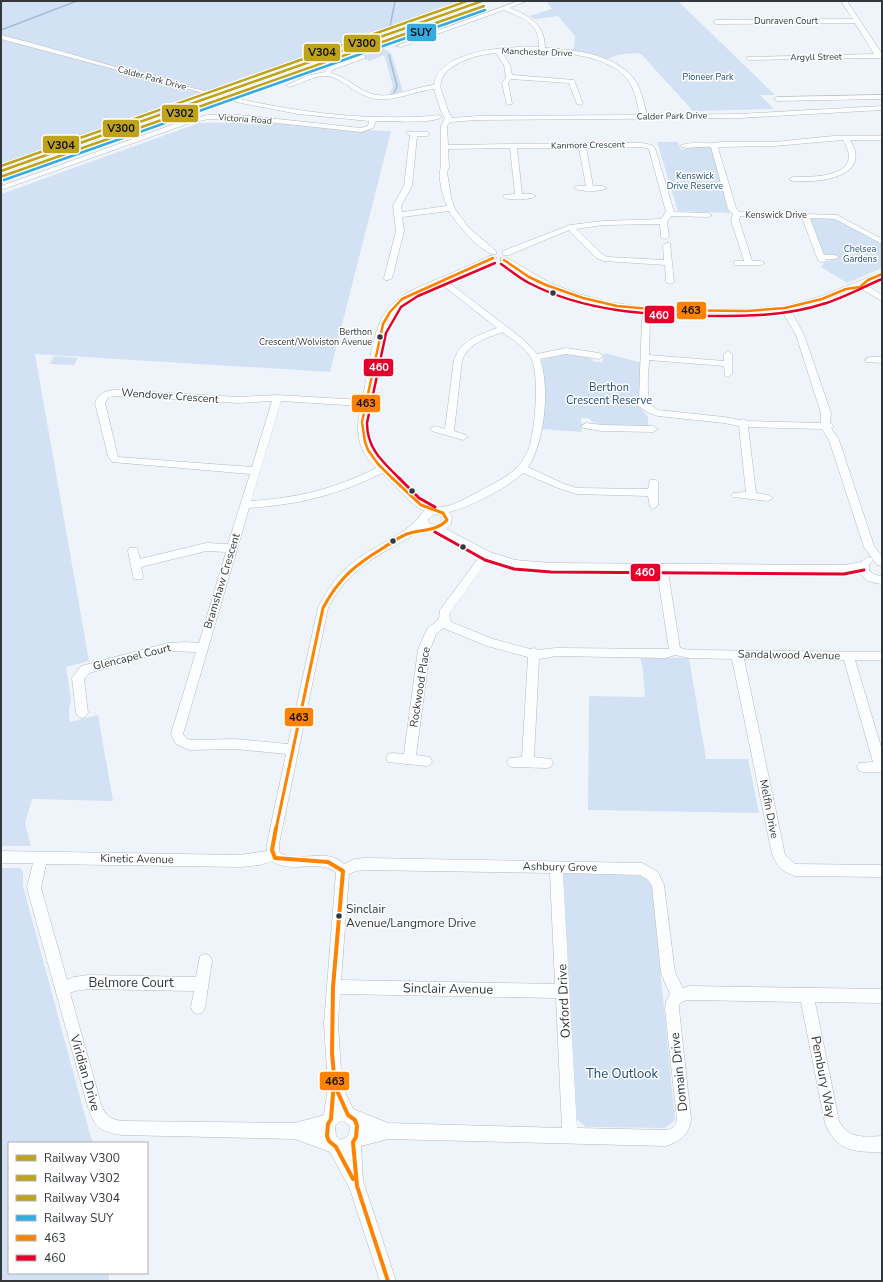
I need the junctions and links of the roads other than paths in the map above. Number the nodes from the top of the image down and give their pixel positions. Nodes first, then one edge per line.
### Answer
1 (523, 1) edge
2 (844, 1) edge
3 (506, 8) junction
4 (856, 21) junction
5 (716, 22) dead end
6 (1, 37) edge
7 (398, 46) dead end
8 (498, 50) junction
9 (542, 50) junction
10 (880, 55) edge
11 (363, 58) dead end
12 (749, 58) dead end
13 (327, 74) junction
14 (509, 77) junction
15 (289, 85) dead end
16 (436, 87) junction
17 (882, 97) edge
18 (777, 99) dead end
19 (509, 105) dead end
20 (580, 105) dead end
21 (882, 108) edge
22 (644, 117) junction
23 (374, 119) junction
24 (444, 119) junction
25 (427, 134) dead end
26 (882, 138) edge
27 (846, 140) junction
28 (513, 146) junction
29 (582, 146) junction
30 (683, 146) dead end
31 (715, 146) junction
32 (445, 147) junction
33 (793, 179) dead end
34 (1, 188) edge
35 (578, 188) dead end
36 (590, 188) junction
37 (603, 188) dead end
38 (519, 196) junction
39 (532, 196) dead end
40 (507, 197) dead end
41 (451, 208) junction
42 (670, 214) junction
43 (737, 214) junction
44 (399, 215) junction
45 (708, 215) dead end
46 (805, 216) junction
47 (663, 221) junction
48 (570, 227) junction
49 (882, 242) edge
50 (493, 255) junction
51 (505, 256) junction
52 (835, 257) dead end
53 (668, 263) junction
54 (737, 263) dead end
55 (749, 263) junction
56 (761, 263) dead end
57 (882, 274) edge
58 (387, 279) dead end
59 (441, 280) junction
60 (670, 282) dead end
61 (860, 285) junction
62 (882, 300) edge
63 (785, 308) junction
64 (646, 313) junction
65 (503, 328) junction
66 (728, 354) dead end
67 (599, 356) dead end
68 (535, 357) junction
69 (646, 357) junction
70 (868, 360) dead end
71 (882, 360) edge
72 (728, 364) junction
73 (728, 374) dead end
74 (277, 398) junction
75 (366, 403) junction
76 (653, 414) junction
77 (743, 423) junction
78 (586, 425) dead end
79 (827, 426) junction
80 (435, 429) dead end
81 (449, 432) junction
82 (463, 438) dead end
83 (522, 468) junction
84 (382, 469) junction
85 (254, 470) junction
86 (653, 482) dead end
87 (652, 494) junction
88 (736, 495) dead end
89 (751, 496) junction
90 (768, 498) dead end
91 (416, 502) junction
92 (245, 505) junction
93 (653, 505) dead end
94 (460, 506) junction
95 (435, 511) junction
96 (423, 519) junction
97 (447, 521) junction
98 (436, 528) junction
99 (409, 533) junction
100 (454, 537) junction
101 (869, 547) junction
102 (231, 548) junction
103 (133, 551) dead end
104 (486, 555) junction
105 (882, 562) edge
106 (136, 564) junction
107 (864, 564) junction
108 (844, 569) junction
109 (662, 570) junction
110 (138, 576) dead end
111 (869, 577) junction
112 (882, 580) edge
113 (444, 621) junction
114 (202, 648) junction
115 (674, 650) junction
116 (534, 654) junction
117 (737, 654) junction
118 (848, 655) junction
119 (882, 656) edge
120 (82, 713) dead end
121 (292, 749) junction
122 (392, 758) dead end
123 (409, 760) junction
124 (426, 761) dead end
125 (513, 762) dead end
126 (528, 762) junction
127 (547, 763) dead end
128 (863, 767) dead end
129 (881, 767) edge
130 (273, 855) junction
131 (1, 857) edge
132 (41, 858) junction
133 (556, 867) junction
134 (342, 871) junction
135 (882, 871) edge
136 (205, 962) dead end
137 (201, 984) junction
138 (333, 987) junction
139 (62, 990) junction
140 (563, 991) junction
141 (680, 995) junction
142 (807, 995) junction
143 (882, 996) edge
144 (198, 1007) dead end
145 (335, 1086) junction
146 (350, 1116) junction
147 (330, 1120) junction
148 (295, 1131) junction
149 (388, 1131) junction
150 (570, 1136) junction
151 (354, 1141) junction
152 (882, 1144) edge
153 (334, 1146) junction
154 (357, 1186) junction
155 (385, 1280) edge

1 - 3 street
2 - 4 street
3 - 7 street
3 - 9 street
4 - 5 street, Dunraven Court
4 - 10 street
6 - 23 street, Calder Park Drive
8 - 9 street, Manchester Drive
8 - 14 street
8 - 16 street, Manchester Drive
9 - 22 street, Manchester Drive
10 - 12 street, Argyll Street
11 - 13 street
13 - 15 street
13 - 16 street
14 - 19 street
14 - 20 street
16 - 24 street
17 - 18 street
21 - 22 street, Calder Park Drive
22 - 24 street, Calder Park Drive
23 - 24 street, Calder Park Drive
23 - 34 street, Victoria Road
24 - 32 street
25 - 44 street
26 - 27 street
27 - 31 street
27 - 33 street
28 - 29 street, Kanmore Crescent
28 - 32 street, Kanmore Crescent
28 - 38 street
29 - 36 street
29 - 42 street, Kanmore Crescent
30 - 31 street
31 - 43 street, Kenswick Drive
32 - 41 street
35 - 36 street
36 - 37 street
38 - 39 street
38 - 40 street
41 - 44 street
41 - 50 street
42 - 45 street
42 - 47 street
43 - 46 street, Kenswick Drive
43 - 55 street
44 - 58 street
46 - 49 street, Kenswick Drive
46 - 52 street
47 - 48 street
47 - 53 street
48 - 51 street
48 - 53 street
50 - 51 street
50 - 59 street
51 - 64 street
53 - 60 street
54 - 55 street
55 - 56 street
57 - 61 street
59 - 65 street
59 - 75 street
61 - 62 street
61 - 63 street
63 - 64 street
63 - 79 street
64 - 69 street
65 - 68 street
65 - 81 street
66 - 72 street
67 - 68 street
68 - 83 street
69 - 72 street
69 - 76 street
70 - 71 street
72 - 73 street
74 - 75 street
74 - 85 street, Bramshaw Crescent
74 - 85 street, Wendover Crescent
75 - 84 street
76 - 77 street
76 - 78 street
77 - 79 street
77 - 89 street
79 - 101 street
80 - 81 street
81 - 82 street
83 - 87 street
83 - 94 street
84 - 91 street
84 - 92 street
85 - 92 street, Bramshaw Crescent
86 - 87 street
87 - 93 street
88 - 89 street
89 - 90 street
91 - 95 street
91 - 96 street
92 - 102 street, Bramshaw Crescent
94 - 95 street
94 - 97 street
95 - 96 street
95 - 97 street
96 - 98 street
96 - 99 street
97 - 98 street
97 - 100 street
98 - 99 street
98 - 100 street
99 - 121 street
100 - 104 street
101 - 105 street
101 - 107 street
102 - 106 street
102 - 114 street, Bramshaw Crescent
103 - 106 street
104 - 109 street
104 - 113 street
105 - 107 street
106 - 110 street
107 - 108 street
107 - 111 street
108 - 109 street
108 - 111 street
109 - 115 street
111 - 112 street
113 - 116 street, Sandalwood Avenue
113 - 123 street, Rockwood Place
114 - 120 street, Glencapel Court
114 - 121 street, Bramshaw Crescent
115 - 116 street, Sandalwood Avenue
115 - 117 street, Sandalwood Avenue
116 - 126 street
117 - 118 street, Sandalwood Avenue
117 - 135 street, Melfin Drive
118 - 119 street, Sandalwood Avenue
118 - 129 street
121 - 130 street
122 - 123 street
123 - 124 street
125 - 126 street
126 - 127 street
128 - 129 street
130 - 132 street, Kinetic Avenue
130 - 134 street
131 - 132 street, Kinetic Avenue
132 - 139 street, Viridian Drive
133 - 134 street, Ashbury Grove
133 - 140 street, Oxford Drive
133 - 141 street, Ashbury Grove
134 - 138 street
136 - 137 street
137 - 139 street, Belmore Court
137 - 144 street
138 - 140 street, Sinclair Avenue
138 - 145 street
139 - 148 street, Viridian Drive
140 - 150 street, Oxford Drive
141 - 142 street
141 - 150 street, Domain Drive
142 - 143 street
142 - 152 street, Pembury Way
145 - 146 street
145 - 147 street
146 - 147 street
146 - 149 street, Domain Drive
146 - 151 street
147 - 148 street, Viridian Drive
147 - 153 street
148 - 153 street, Viridian Drive
149 - 150 street, Domain Drive
149 - 151 street, Domain Drive
151 - 153 street
151 - 154 street
153 - 154 street
154 - 155 street

